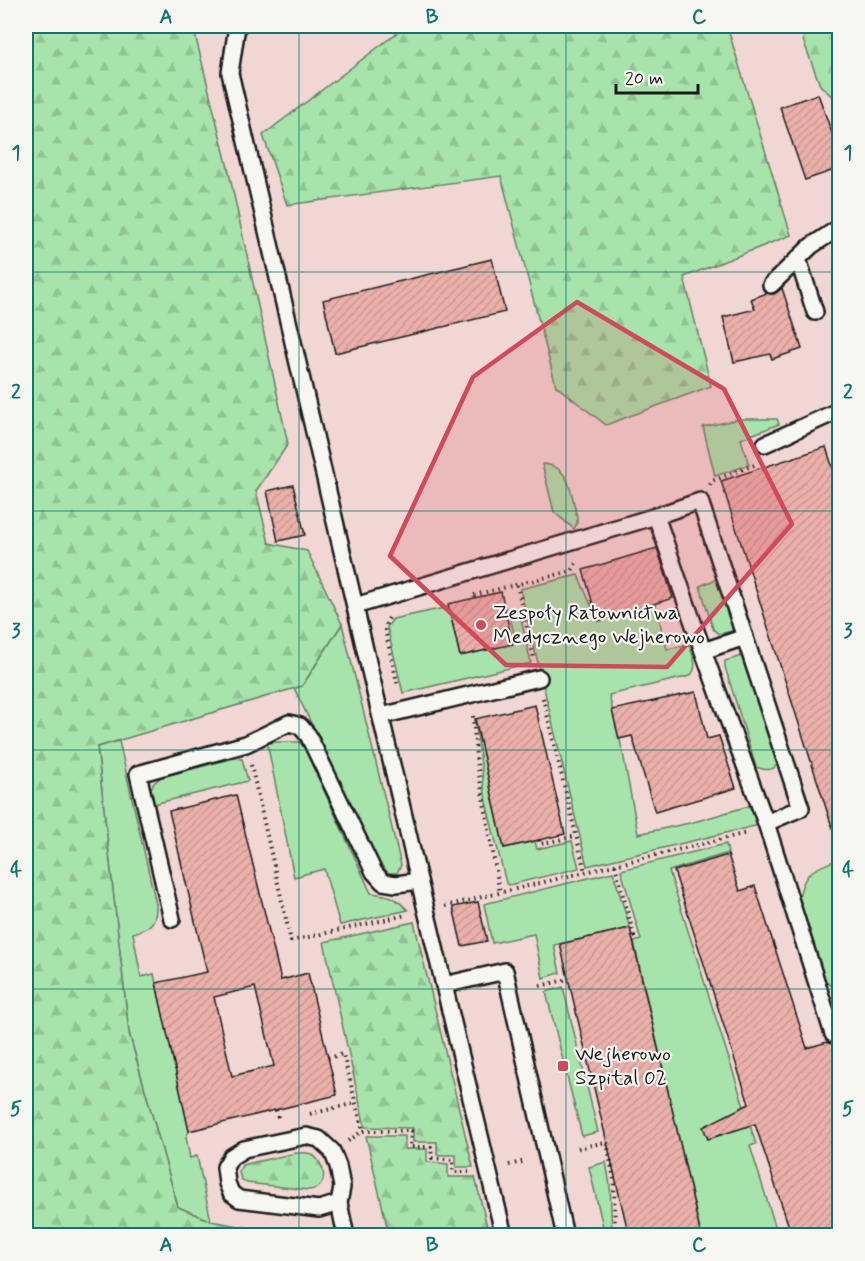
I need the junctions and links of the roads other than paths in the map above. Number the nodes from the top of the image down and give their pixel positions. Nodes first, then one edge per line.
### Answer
1 (237, 26) edge
2 (840, 227) edge
3 (798, 259) junction
4 (771, 285) dead end
5 (815, 312) dead end
6 (840, 410) edge
7 (765, 444) dead end
8 (656, 516) junction
9 (355, 606) junction
10 (745, 637) junction
11 (703, 651) junction
12 (538, 678) road end
13 (381, 716) junction
14 (765, 823) junction
15 (419, 880) junction
16 (172, 919) dead end
17 (444, 985) junction
18 (833, 1034) dead end
19 (339, 1203) junction
20 (346, 1236) edge
21 (504, 1236) edge
22 (565, 1236) edge

1 - 9 lane
2 - 3 lane
3 - 4 lane
3 - 5 lane
6 - 7 lane
8 - 9 lane
8 - 10 lane
8 - 11 lane
9 - 13 lane
10 - 11 lane
10 - 14 lane
11 - 14 lane
12 - 13 lane
13 - 15 lane
14 - 18 lane
15 - 16 lane
15 - 17 lane
17 - 21 lane
17 - 22 lane
19 - 19 lane
19 - 20 lane

